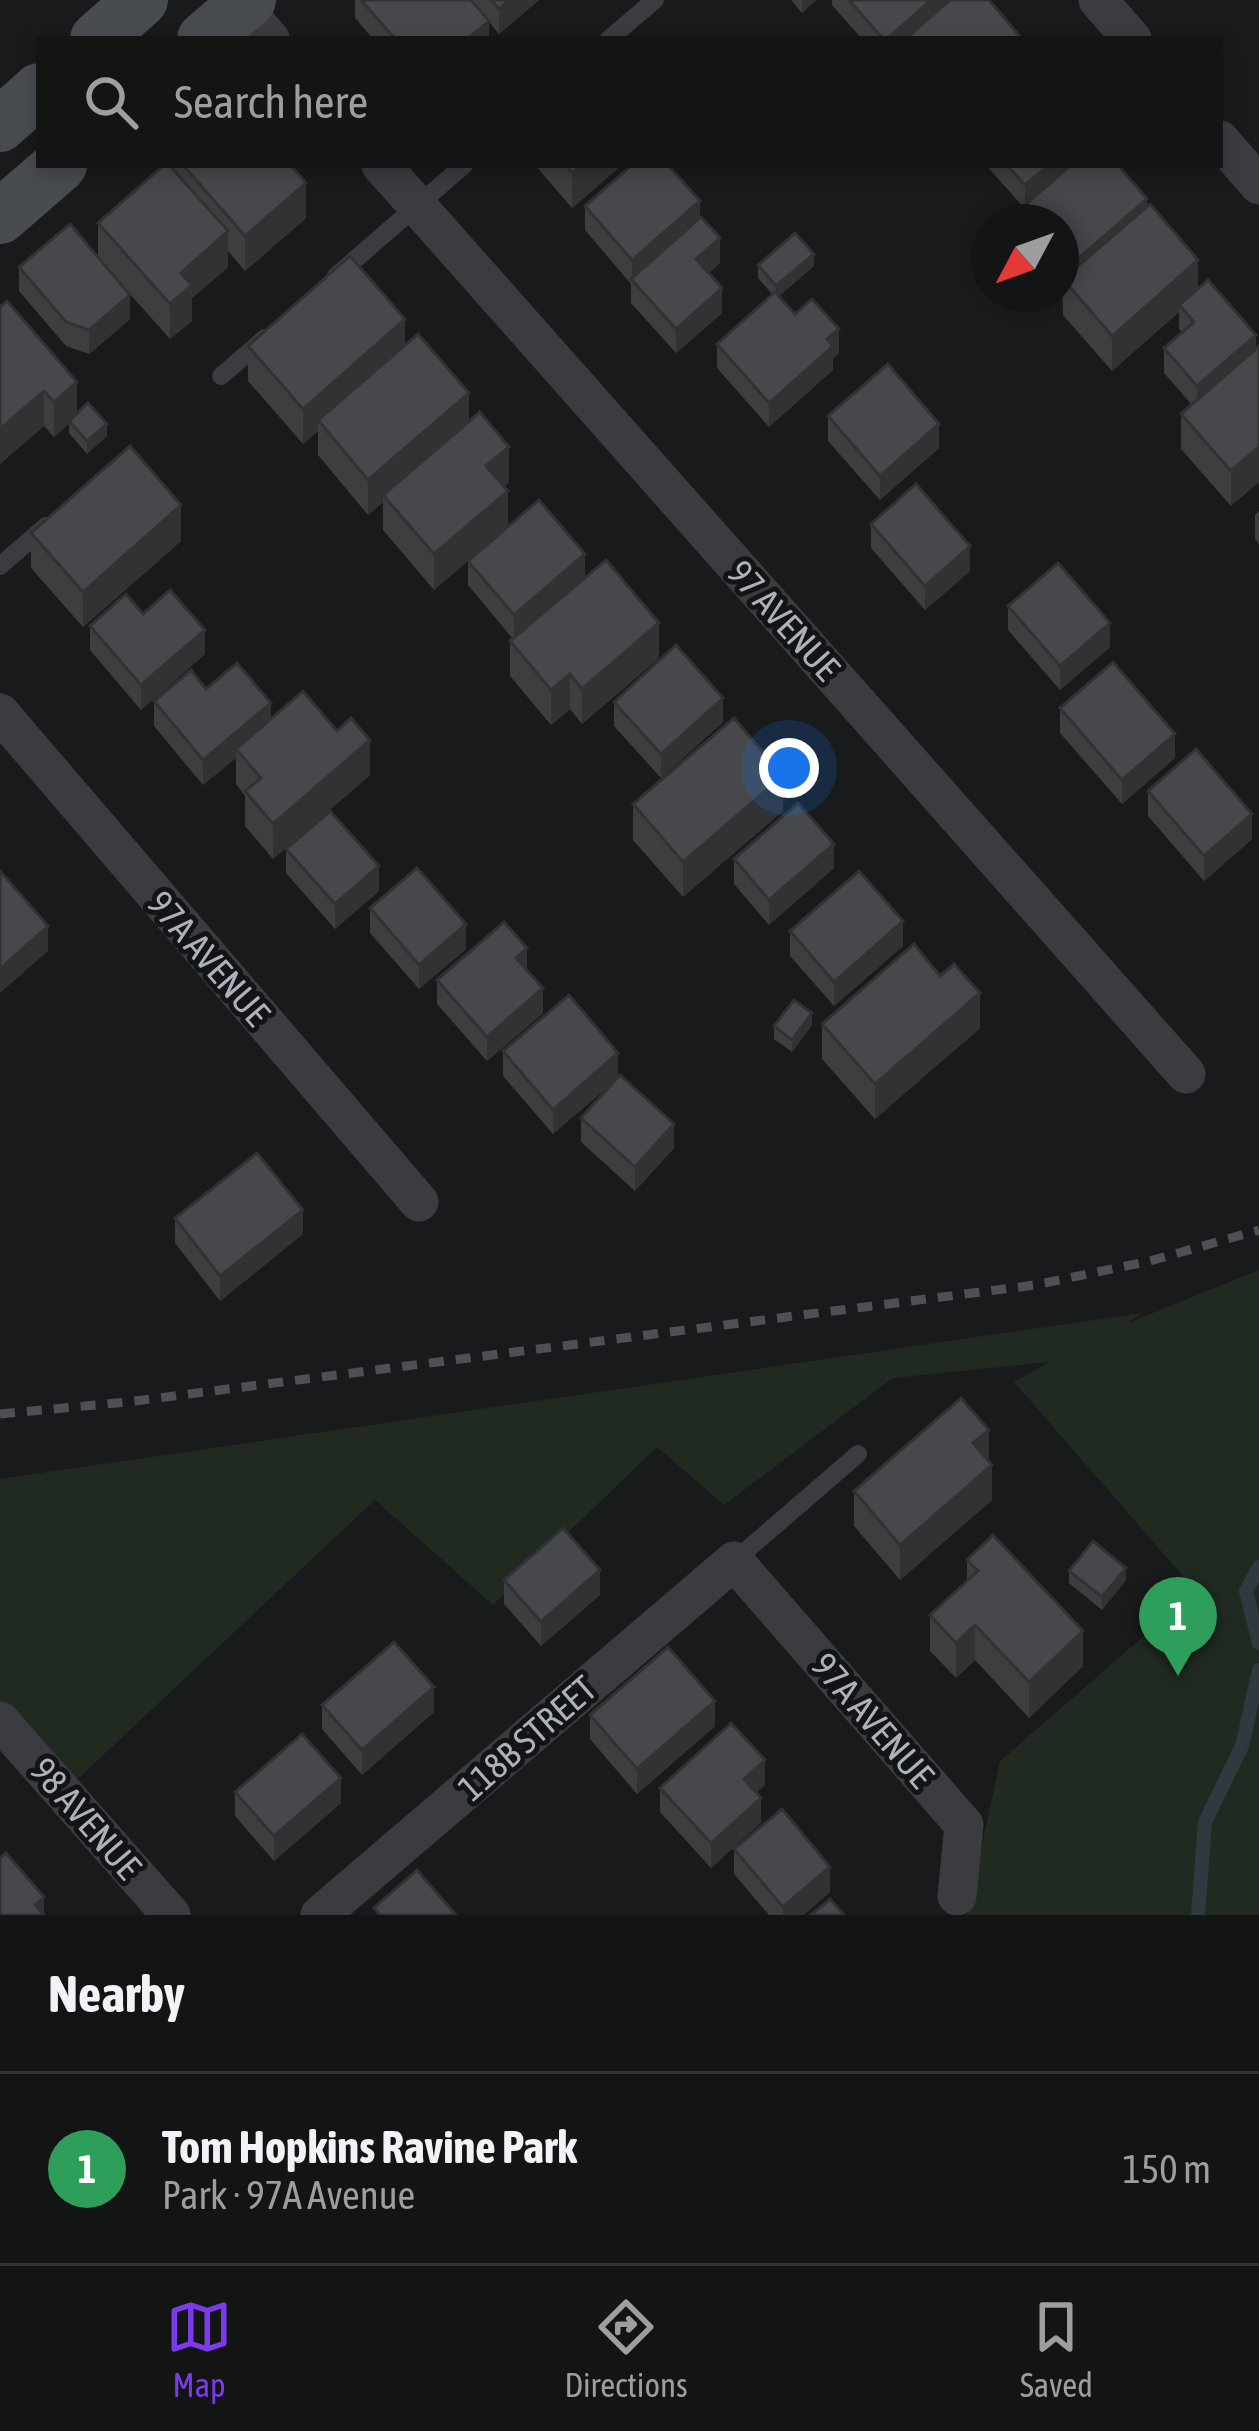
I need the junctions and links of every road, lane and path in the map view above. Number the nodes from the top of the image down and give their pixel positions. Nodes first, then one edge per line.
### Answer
1 (141, 0) edge
2 (655, 0) edge
3 (1099, 0) edge
4 (100, 36) edge
5 (613, 36) edge
6 (1129, 36) edge
7 (36, 93) edge
8 (0, 124) edge
9 (1223, 143) edge
10 (57, 168) edge
11 (384, 168) edge
12 (461, 168) edge
13 (1259, 185) edge
14 (417, 206) junction
15 (0, 217) edge
16 (328, 283) edge
17 (274, 330) edge
18 (221, 376) dead end
19 (65, 510) edge
20 (0, 566) edge
21 (0, 713) edge
22 (1186, 1074) dead end
23 (418, 1202) dead end
24 (858, 1454) dead end
25 (734, 1561) junction
26 (0, 1721) edge
27 (957, 1896) dead end
28 (171, 1915) edge
29 (320, 1915) edge

1 - 4 main road
2 - 5 lane
3 - 6 street
7 - 8 main road
9 - 13 street
10 - 15 main road
11 - 14 street, 97 AVENUE
12 - 14 lane
14 - 16 lane
14 - 22 street, 97 AVENUE
17 - 18 lane
19 - 20 lane
21 - 23 street, 97A AVENUE
24 - 25 lane
25 - 27 street, 97A AVENUE
25 - 29 street, 118B STREET
26 - 28 street, 98 AVENUE

